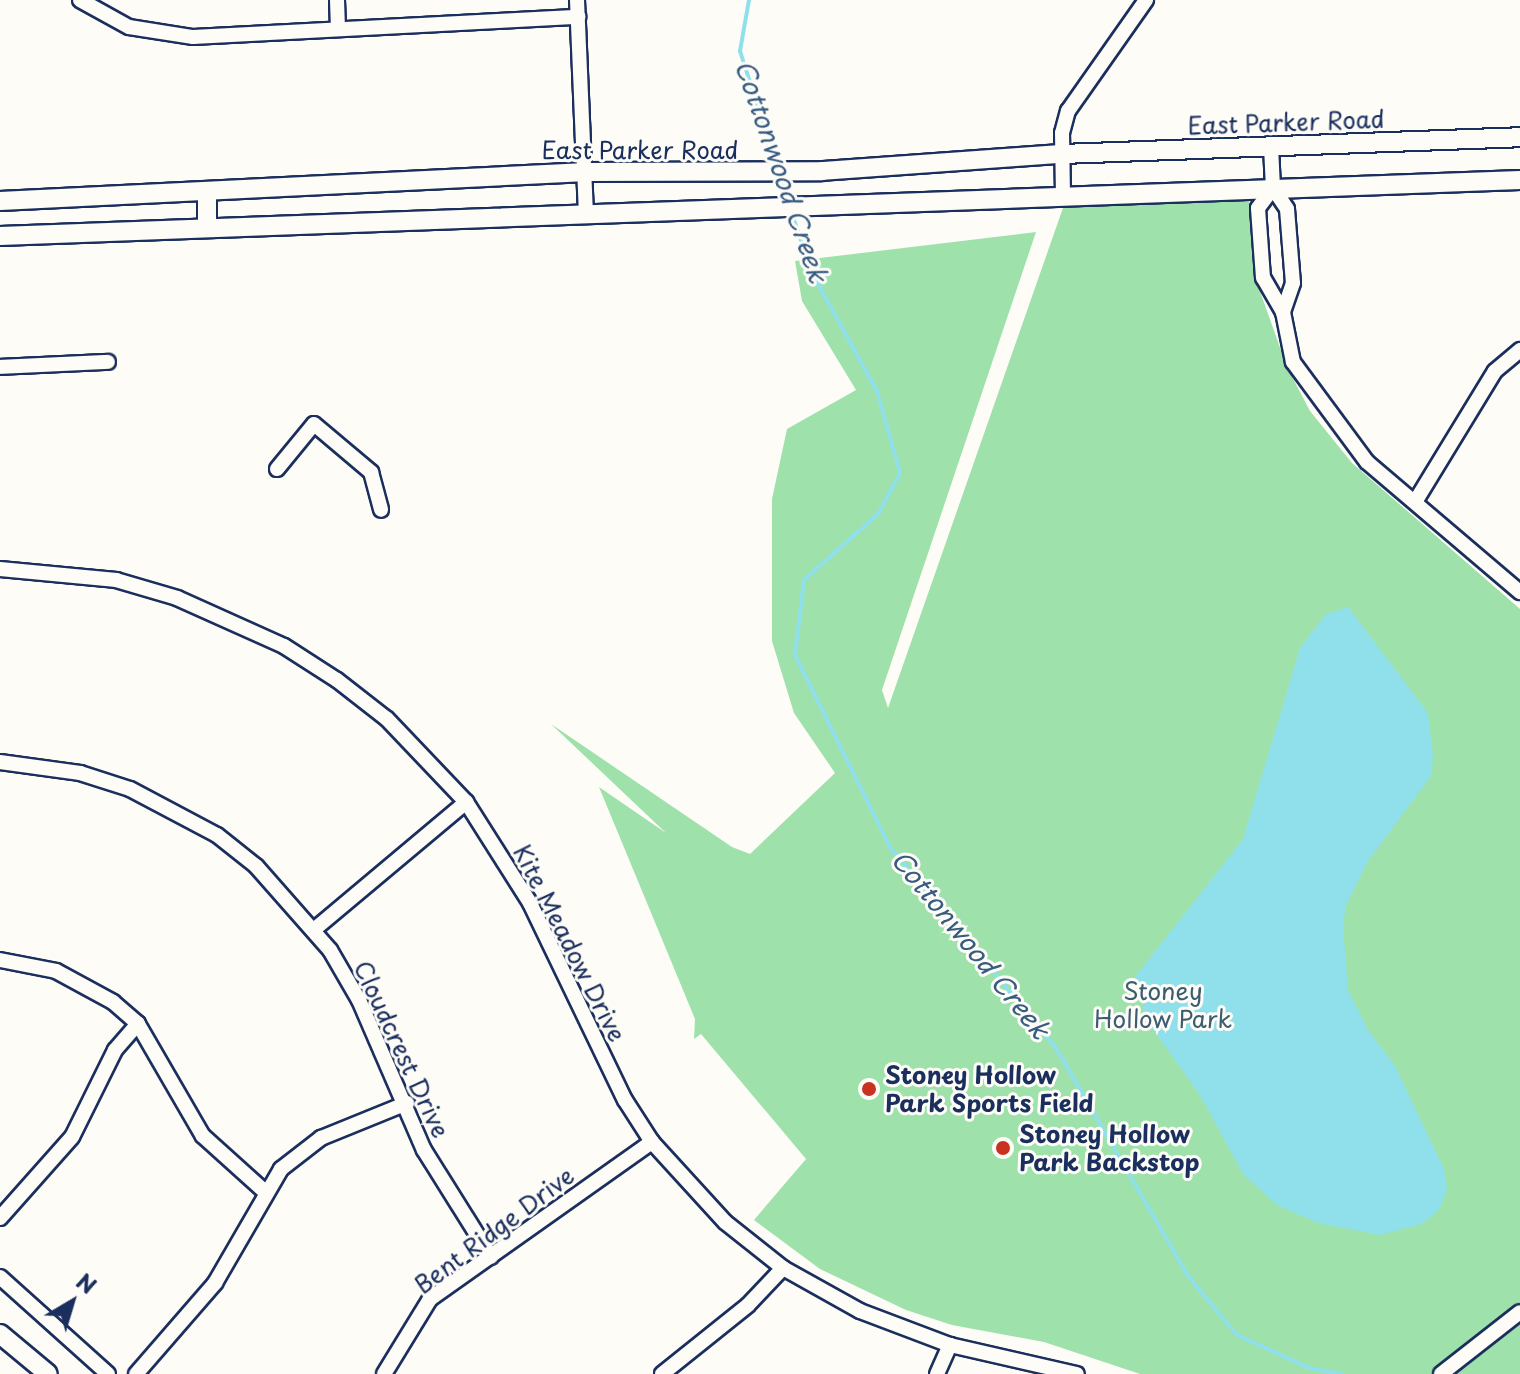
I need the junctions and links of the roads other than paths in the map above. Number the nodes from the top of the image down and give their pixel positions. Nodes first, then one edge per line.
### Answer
1 (80, 0) edge
2 (337, 0) edge
3 (577, 0) edge
4 (1146, 0) edge
5 (578, 17) junction
6 (338, 27) junction
7 (1520, 137) edge
8 (1271, 146) junction
9 (1062, 154) junction
10 (586, 172) junction
11 (1520, 180) edge
12 (1273, 188) junction
13 (207, 191) junction
14 (1063, 196) junction
15 (0, 201) edge
16 (586, 212) junction
17 (207, 228) junction
18 (0, 236) edge
19 (1283, 312) junction
20 (1520, 350) edge
21 (108, 362) dead end
22 (0, 367) edge
23 (277, 469) dead end
24 (1415, 502) junction
25 (381, 510) dead end
26 (0, 569) edge
27 (1520, 592) edge
28 (0, 762) edge
29 (466, 802) junction
30 (316, 928) junction
31 (0, 960) edge
32 (138, 1024) junction
33 (407, 1103) junction
34 (652, 1142) junction
35 (264, 1191) junction
36 (0, 1218) edge
37 (491, 1257) junction
38 (783, 1268) junction
39 (0, 1277) edge
40 (1520, 1312) edge
41 (0, 1334) edge
42 (950, 1345) junction
43 (1443, 1373) edge
44 (48, 1374) edge
45 (108, 1374) edge
46 (136, 1374) edge
47 (384, 1374) edge
48 (662, 1374) edge
49 (937, 1374) edge
50 (1077, 1374) edge

1 - 6 street
2 - 6 street
3 - 5 street
4 - 9 street
5 - 6 street
5 - 10 street
7 - 8 main road, East Parker Road
8 - 9 main road, East Parker Road
8 - 12 street
9 - 10 main road, East Parker Road
9 - 14 street
10 - 13 main road, East Parker Road
10 - 16 street
11 - 12 main road
12 - 14 main road
12 - 19 street
12 - 19 street
13 - 15 main road, East Parker Road
13 - 17 main road
14 - 16 main road
16 - 17 main road
17 - 18 main road
19 - 24 street
20 - 24 street
21 - 22 street
23 - 25 street
24 - 27 street
26 - 29 street, Kite Meadow Drive
28 - 30 street, Cloudcrest Drive
29 - 30 street
29 - 34 street, Kite Meadow Drive
30 - 33 street, Cloudcrest Drive
31 - 32 street
32 - 35 street
32 - 36 street
33 - 35 street
33 - 37 street, Cloudcrest Drive
34 - 37 street, Bent Ridge Drive
34 - 38 street, Kite Meadow Drive
35 - 46 street
37 - 47 street, Bent Ridge Drive
38 - 42 street, Kite Meadow Drive
38 - 48 street
39 - 45 street
40 - 43 street
41 - 44 main road
42 - 49 street
42 - 50 street, Kite Meadow Drive

